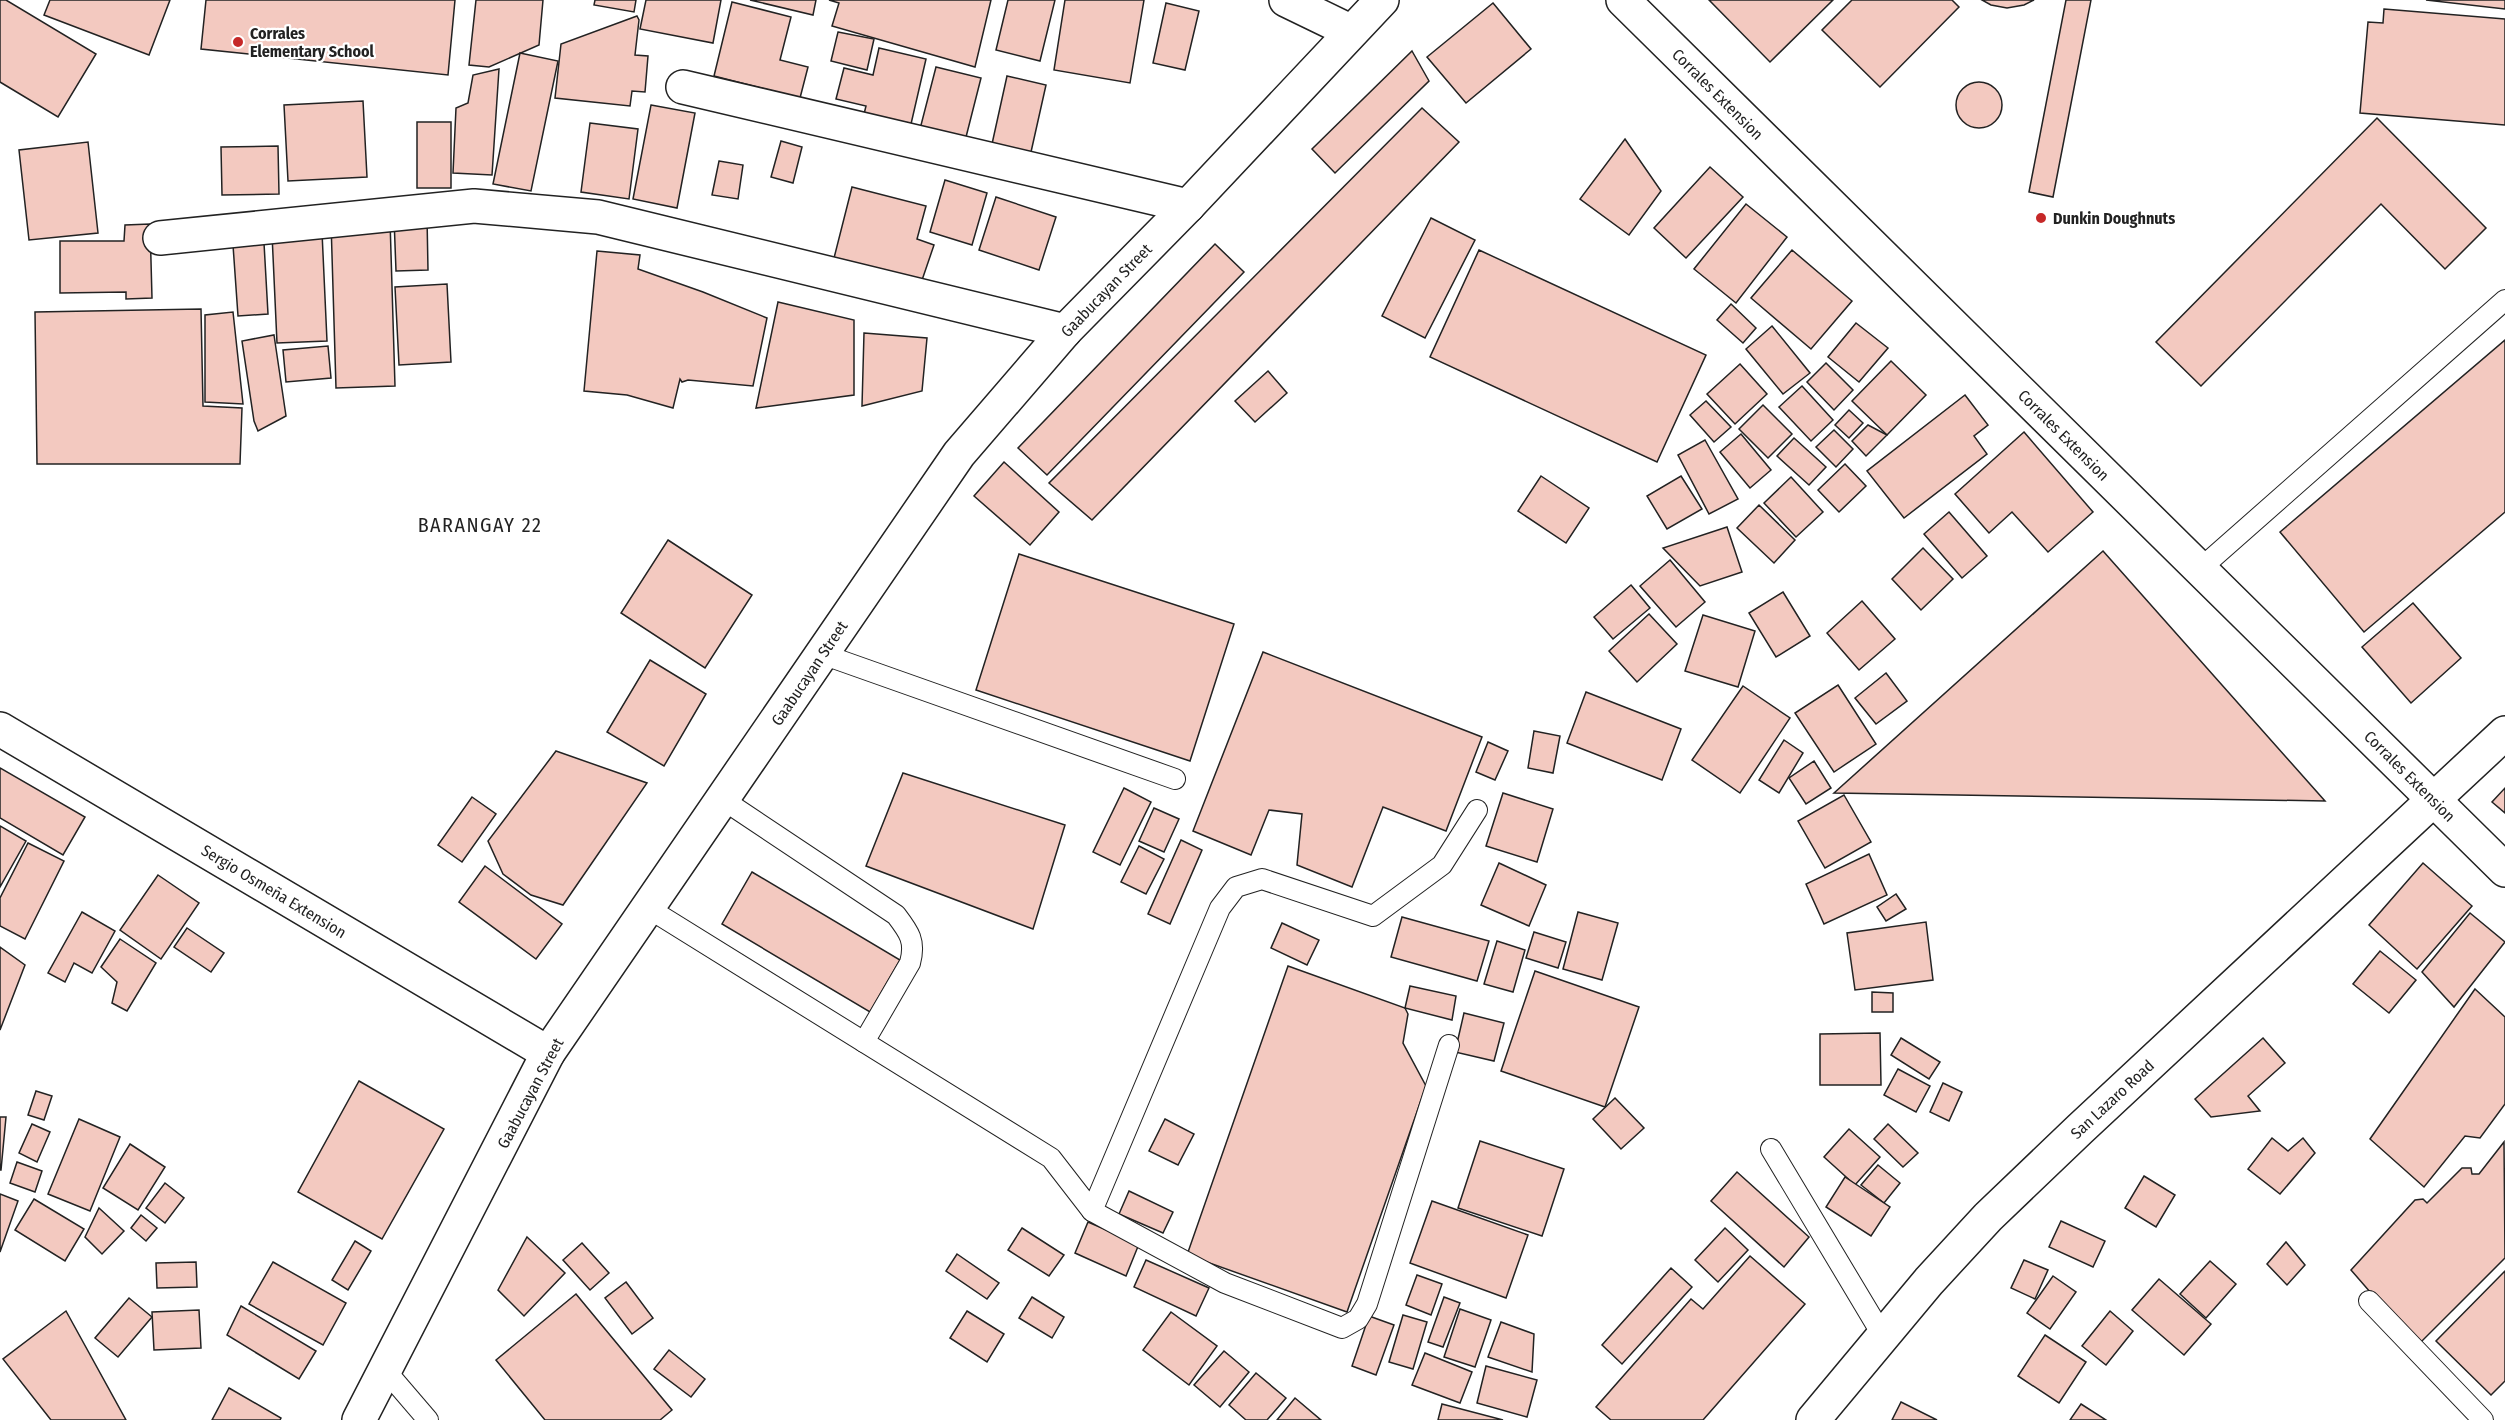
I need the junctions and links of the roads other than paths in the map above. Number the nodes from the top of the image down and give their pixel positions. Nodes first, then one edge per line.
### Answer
1 (1286, 0) edge
2 (1382, 0) edge
3 (1623, 0) edge
4 (1352, 15) edge
5 (683, 87) dead end
6 (1188, 206) junction
7 (160, 238) dead end
8 (2505, 300) edge
9 (1065, 331) junction
10 (2200, 569) junction
11 (822, 654) junction
12 (0, 729) edge
13 (2505, 733) edge
14 (1175, 779) dead end
15 (2432, 798) junction
16 (723, 799) junction
17 (1477, 810) dead end
18 (2505, 870) edge
19 (648, 908) junction
20 (864, 1042) junction
21 (1449, 1045) dead end
22 (548, 1053) junction
23 (1771, 1149) dead end
24 (1092, 1211) junction
25 (2369, 1301) dead end
26 (1883, 1336) junction
27 (386, 1371) junction
28 (359, 1420) edge
29 (428, 1420) edge
30 (1813, 1420) edge
31 (2483, 1420) edge

1 - 4 street
2 - 4 street, Gaabucayan Street
3 - 10 street, Corrales Extension
4 - 6 street, Gaabucayan Street
5 - 6 street
6 - 9 street, Gaabucayan Street
7 - 9 street
8 - 10 lane
9 - 11 street, Gaabucayan Street
10 - 15 street, Corrales Extension
11 - 14 lane
11 - 16 street, Gaabucayan Street
12 - 22 street, Sergio Osmeña Extension
13 - 15 street, San Lazaro Road
15 - 18 street, Corrales Extension
15 - 26 street, San Lazaro Road
16 - 19 street, Gaabucayan Street
16 - 20 lane
17 - 24 lane
19 - 20 lane
19 - 22 street, Gaabucayan Street
20 - 24 lane
21 - 24 lane
22 - 27 street, Gaabucayan Street
23 - 26 lane
25 - 31 lane
26 - 30 street, San Lazaro Road
27 - 28 street, Gaabucayan Street
27 - 29 lane

